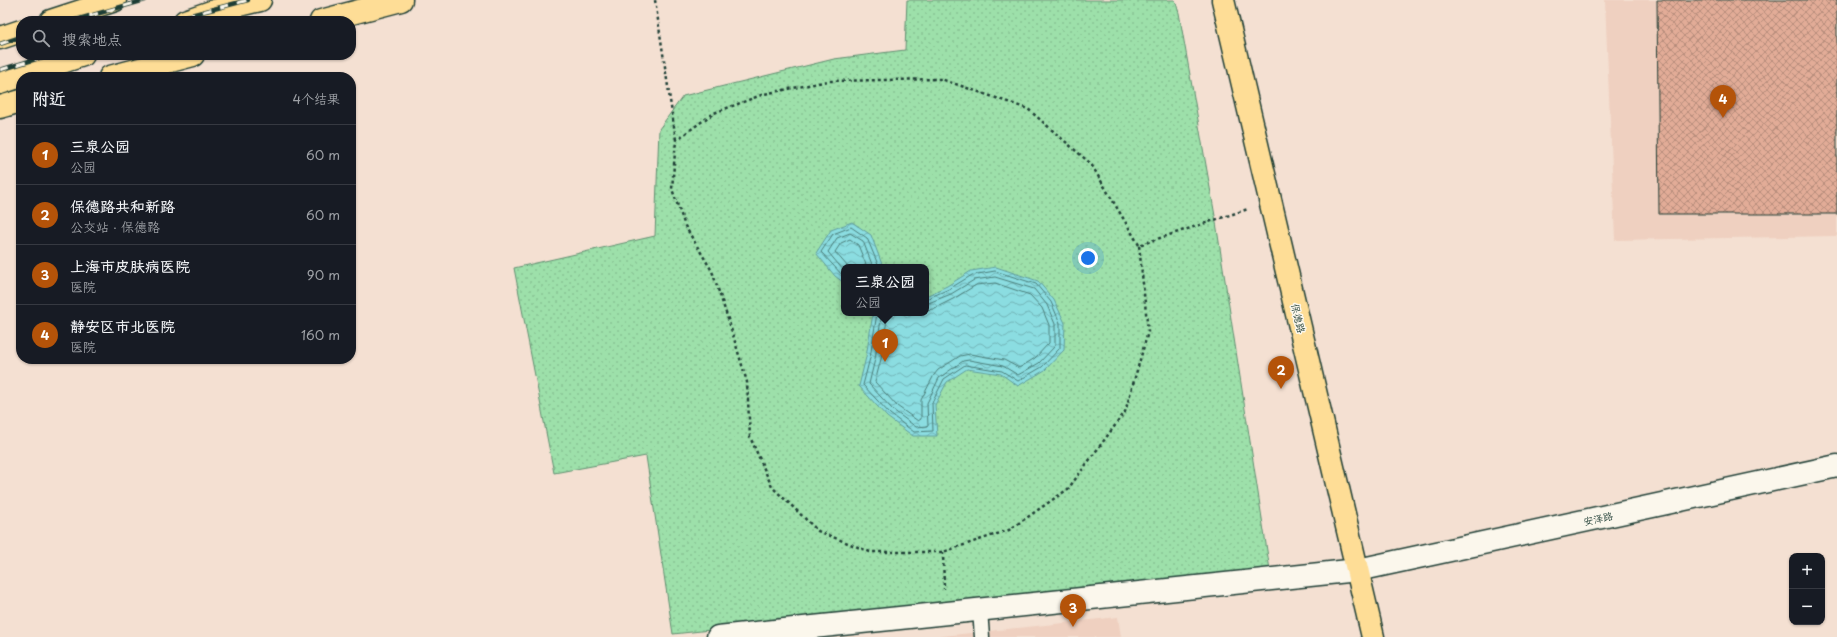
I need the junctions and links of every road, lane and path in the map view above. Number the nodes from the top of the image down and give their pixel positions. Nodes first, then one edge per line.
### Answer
1 (115, 0) edge
2 (260, 0) edge
3 (400, 0) edge
4 (655, 0) edge
5 (1223, 0) edge
6 (66, 16) edge
7 (200, 16) edge
8 (340, 16) edge
9 (16, 33) edge
10 (0, 38) edge
11 (68, 60) edge
12 (174, 60) edge
13 (33, 72) edge
14 (129, 72) edge
15 (16, 78) edge
16 (0, 83) edge
17 (16, 102) edge
18 (0, 106) edge
19 (676, 140) junction
20 (1271, 202) junction
21 (1139, 245) junction
22 (1837, 466) edge
23 (943, 552) junction
24 (1358, 570) junction
25 (980, 610) junction
26 (944, 614) junction
27 (718, 637) edge
28 (982, 637) edge
29 (1373, 637) edge

1 - 6 main road
2 - 7 main road
3 - 8 main road
4 - 19 path
5 - 20 main road, 保德路
9 - 10 main road
11 - 13 main road
12 - 14 main road
15 - 16 main road
17 - 18 main road
19 - 21 path
19 - 23 path
20 - 21 path
20 - 24 main road, 保德路
21 - 23 path
22 - 24 street, 安泽路
23 - 26 path
24 - 25 street, 安泽路
24 - 29 main road, 保德路
25 - 26 street, 安泽路
25 - 28 lane
26 - 27 street, 安泽路

